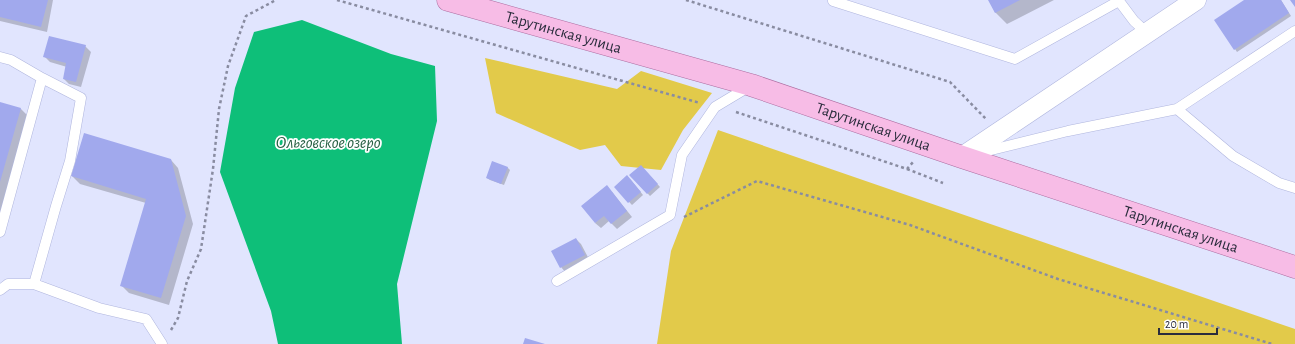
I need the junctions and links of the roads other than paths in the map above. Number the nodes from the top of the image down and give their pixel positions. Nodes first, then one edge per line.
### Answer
1 (450, 0) edge
2 (832, 0) edge
3 (1196, 0) edge
4 (1118, 1) edge
5 (1295, 31) edge
6 (1147, 33) junction
7 (0, 57) edge
8 (42, 78) junction
9 (751, 85) junction
10 (1177, 109) junction
11 (962, 157) junction
12 (1295, 188) edge
13 (0, 232) edge
14 (1295, 267) edge
15 (557, 280) dead end
16 (34, 284) junction
17 (0, 290) edge
18 (162, 344) edge

1 - 9 main road, Тарутинская улица
2 - 4 lane
3 - 6 street
4 - 6 lane
5 - 10 lane
6 - 11 street
7 - 8 lane
8 - 13 lane
8 - 16 lane
9 - 11 main road, Тарутинская улица
9 - 15 lane
10 - 11 lane
10 - 12 lane
11 - 14 main road, Тарутинская улица
16 - 17 lane
16 - 18 lane

